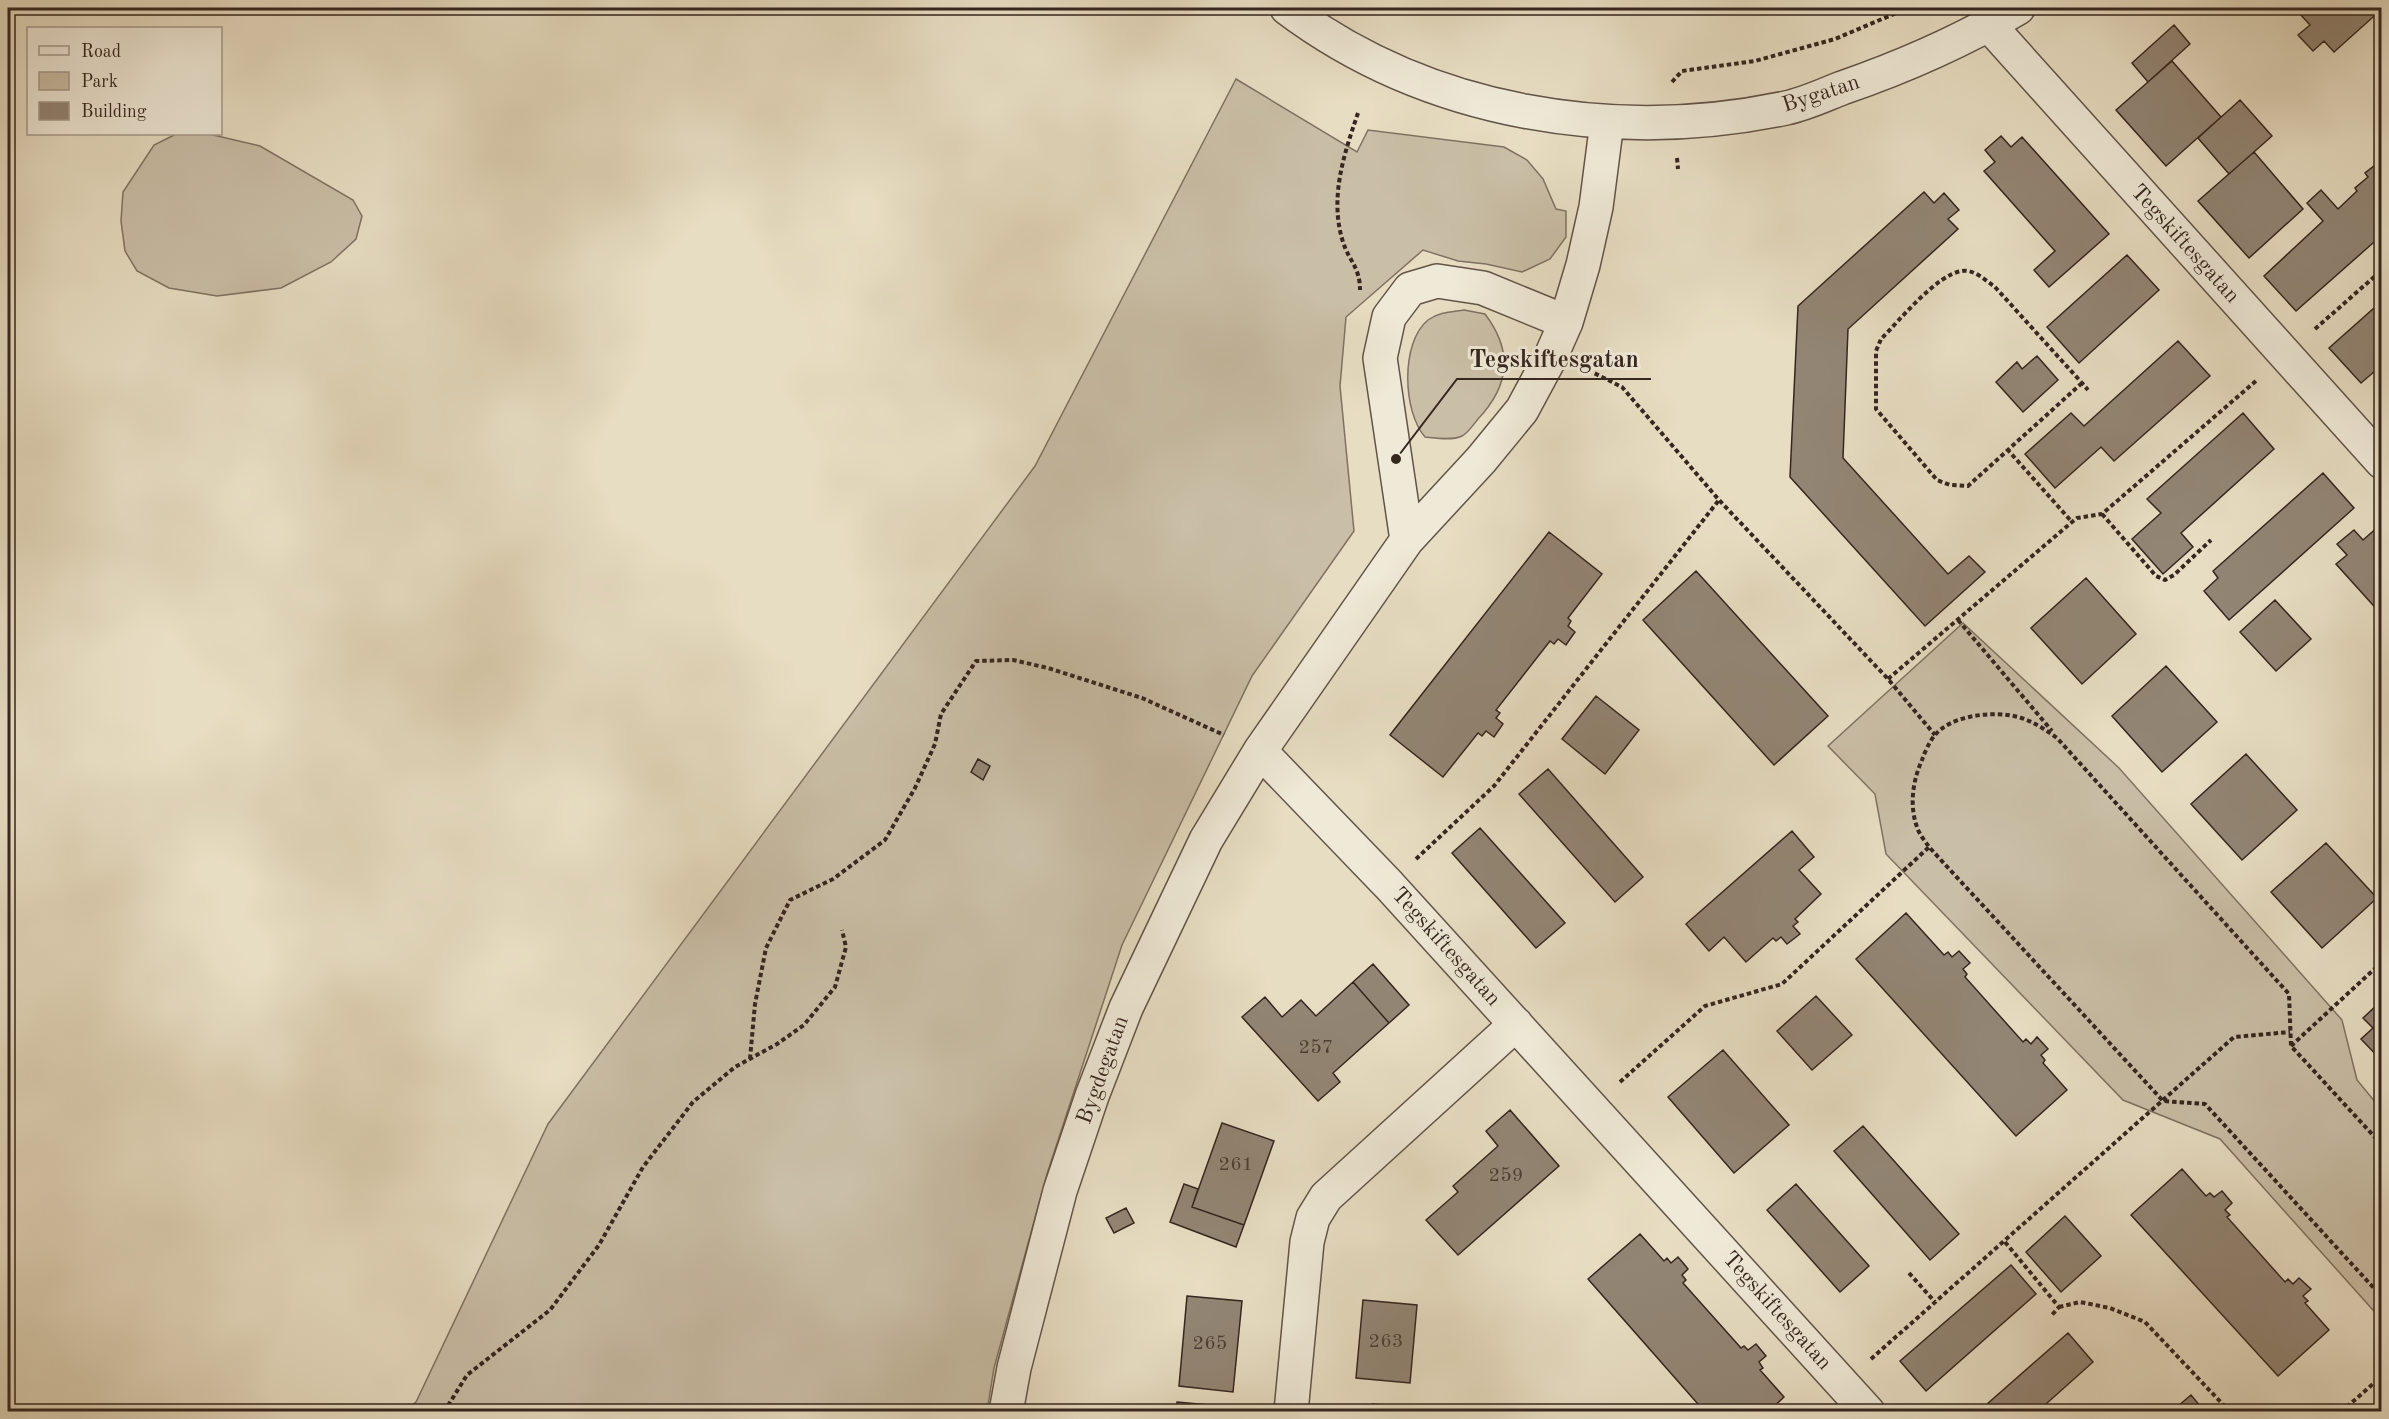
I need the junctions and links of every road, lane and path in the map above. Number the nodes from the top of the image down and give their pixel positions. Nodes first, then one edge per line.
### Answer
1 (1287, 8) edge
2 (1908, 8) edge
3 (2018, 8) edge
4 (1989, 25) junction
5 (1358, 113) dead end
6 (1607, 122) junction
7 (1674, 122) junction
8 (1677, 169) dead end
9 (2382, 270) edge
10 (1360, 300) dead end
11 (1566, 322) junction
12 (2286, 355) junction
13 (1551, 356) junction
14 (2082, 383) junction
15 (2088, 390) dead end
16 (2007, 449) junction
17 (2382, 462) edge
18 (1719, 500) junction
19 (2102, 514) junction
20 (2072, 522) junction
21 (1407, 540) junction
22 (2211, 540) dead end
23 (1958, 620) junction
24 (1888, 679) junction
25 (1935, 735) junction
26 (2057, 738) junction
27 (1260, 751) junction
28 (1929, 847) junction
29 (1389, 885) junction
30 (842, 930) dead end
31 (2382, 963) edge
32 (1516, 1024) junction
33 (2290, 1032) junction
34 (2291, 1046) junction
35 (750, 1059) junction
36 (2163, 1101) junction
37 (1592, 1107) junction
38 (2382, 1145) edge
39 (2005, 1242) junction
40 (1909, 1273) dead end
41 (2382, 1297) edge
42 (1935, 1302) junction
43 (2060, 1307) junction
44 (2051, 1316) dead end
45 (2382, 1376) edge
46 (1842, 1384) junction
47 (444, 1412) edge
48 (1006, 1412) edge
49 (1291, 1412) edge
50 (1868, 1412) edge
51 (2230, 1412) edge
52 (2341, 1412) edge

1 - 6 street, Bygatan
2 - 7 path
3 - 4 street, Bygatan
4 - 7 street, Bygatan
4 - 12 street, Tegskiftesgatan
5 - 10 path
6 - 7 street, Bygatan
6 - 11 street
7 - 8 path
9 - 12 path
11 - 13 street
11 - 21 street
12 - 17 street, Tegskiftesgatan
12 - 19 path
13 - 18 path
13 - 21 street
14 - 15 path
14 - 16 path
14 - 16 path
16 - 20 path
18 - 24 path
18 - 29 path
19 - 20 path
19 - 22 path
20 - 23 path
21 - 27 street
23 - 24 path
23 - 26 path
24 - 25 path
25 - 26 path
25 - 28 path
26 - 33 path
27 - 29 street, Tegskiftesgatan
27 - 35 path
27 - 48 street, Bygdegatan
28 - 36 path
28 - 37 path
29 - 32 street, Tegskiftesgatan
30 - 35 path
31 - 34 path
32 - 37 street, Tegskiftesgatan
32 - 49 street, Tegskiftesgatan
33 - 34 path
33 - 36 path
34 - 38 path
35 - 47 path
36 - 39 path
36 - 41 path
37 - 46 street, Tegskiftesgatan
39 - 42 path
39 - 43 path
40 - 42 path
42 - 46 path
43 - 44 path
43 - 51 path
45 - 52 path
46 - 50 street, Tegskiftesgatan

